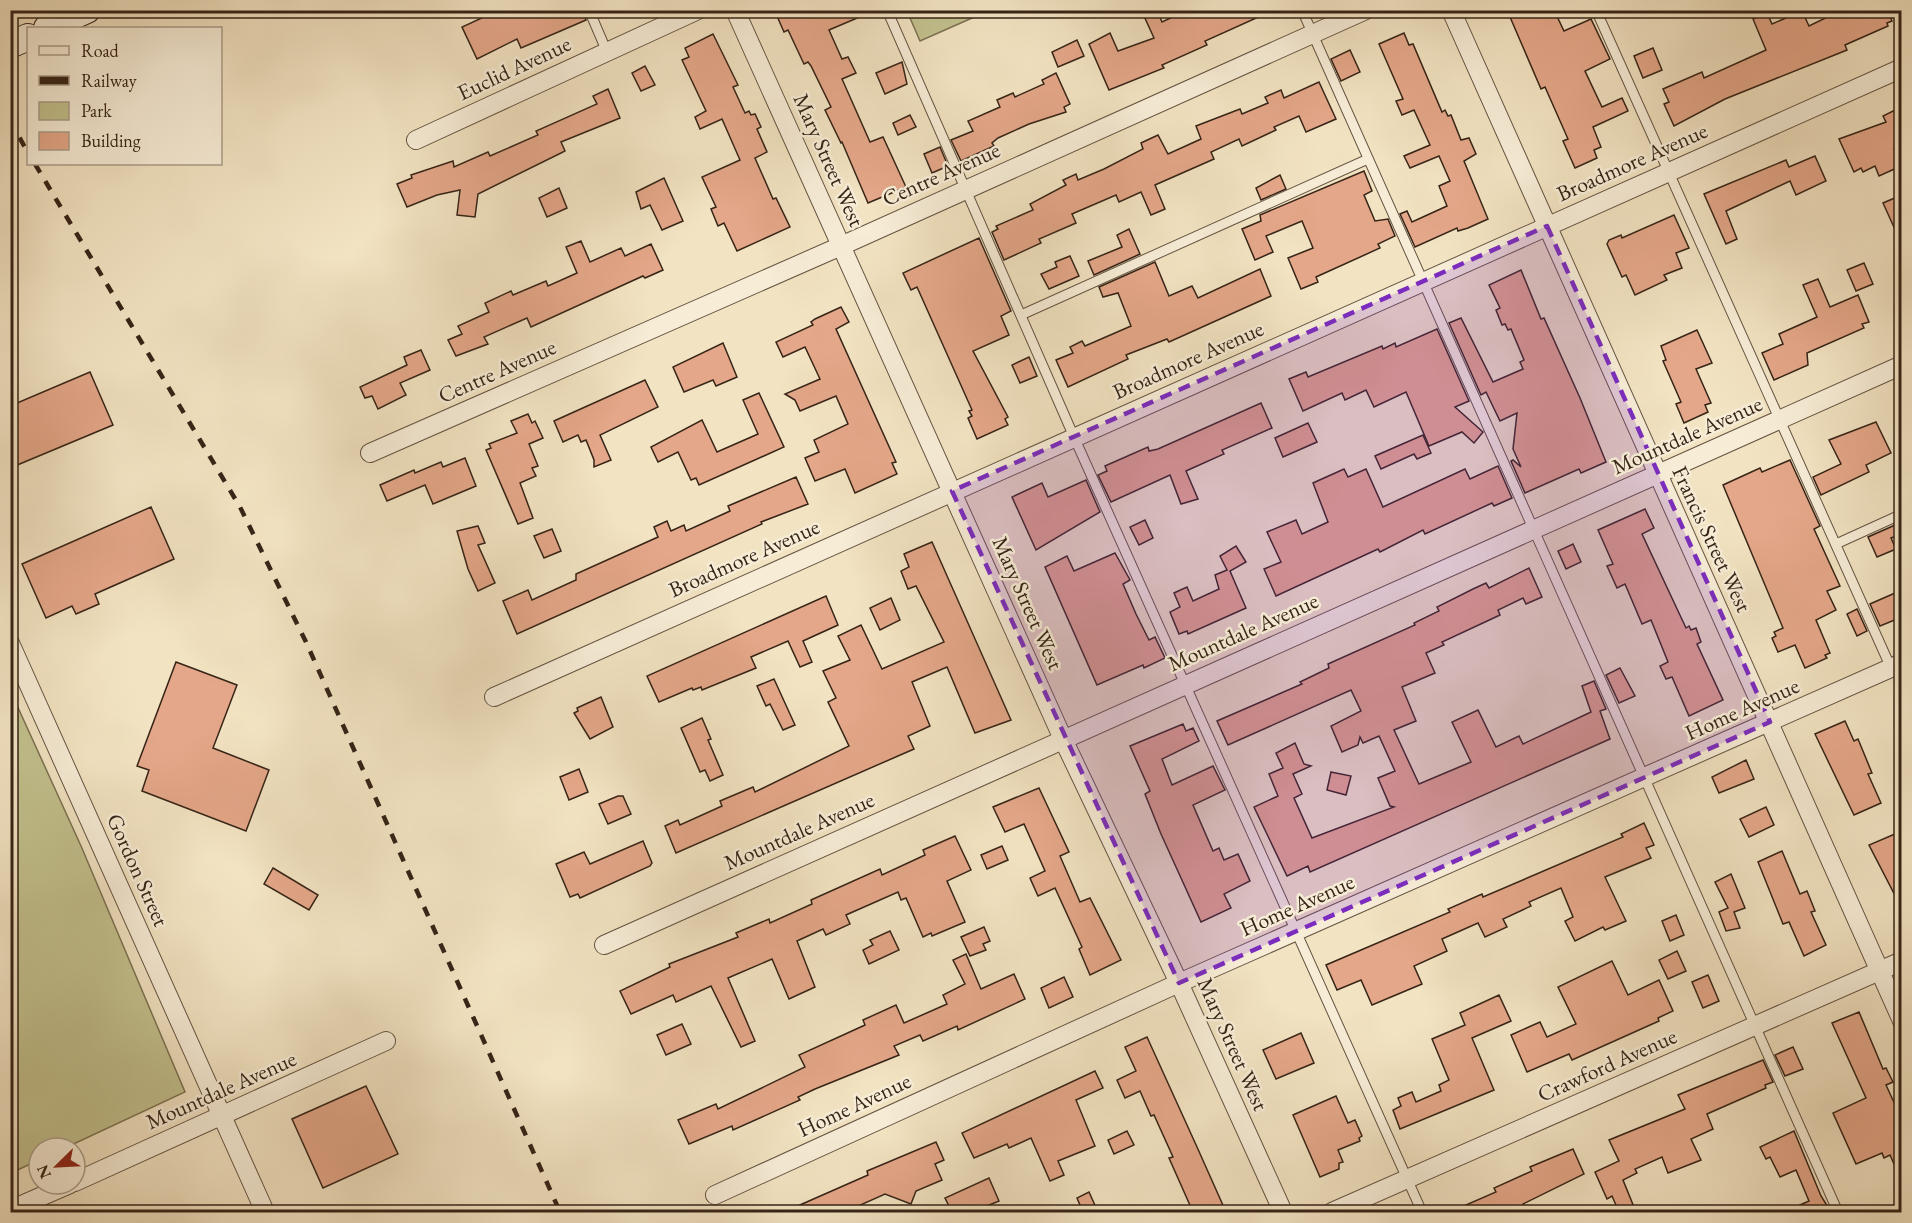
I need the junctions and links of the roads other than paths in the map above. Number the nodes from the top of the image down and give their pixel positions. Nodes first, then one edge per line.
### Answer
1 (87, 10) edge
2 (589, 10) edge
3 (698, 10) edge
4 (735, 10) edge
5 (887, 10) edge
6 (1302, 10) edge
7 (1366, 10) edge
8 (1451, 10) edge
9 (1596, 10) edge
10 (49, 27) edge
11 (1313, 34) junction
12 (27, 37) edge
13 (10, 45) edge
14 (607, 52) junction
15 (1902, 68) edge
16 (416, 140) dead end
17 (1368, 159) junction
18 (1667, 173) junction
19 (966, 189) junction
20 (1547, 226) junction
21 (841, 246) junction
22 (1422, 282) junction
23 (1021, 315) junction
24 (1902, 365) edge
25 (1780, 420) junction
26 (1074, 437) junction
27 (370, 453) dead end
28 (1656, 475) junction
29 (952, 491) junction
30 (1902, 514) edge
31 (1533, 530) junction
32 (1836, 544) junction
33 (10, 643) edge
34 (1897, 666) edge
35 (1185, 684) junction
36 (494, 696) dead end
37 (1770, 723) junction
38 (1063, 739) junction
39 (1643, 778) junction
40 (1295, 932) junction
41 (604, 945) dead end
42 (1902, 961) edge
43 (1879, 971) junction
44 (1179, 983) junction
45 (1902, 1021) edge
46 (1753, 1027) junction
47 (386, 1041) dead end
48 (221, 1117) junction
49 (87, 1177) edge
50 (1407, 1179) junction
51 (715, 1195) dead end
52 (42, 1196) edge
53 (10, 1210) edge
54 (264, 1212) edge
55 (1283, 1212) edge
56 (1332, 1212) edge
57 (1422, 1212) edge
58 (1838, 1212) edge

1 - 10 street
2 - 14 lane
3 - 14 street, Euclid Avenue
4 - 21 street, Mary Street West
5 - 19 lane
6 - 11 lane
7 - 11 street, Centre Avenue
8 - 20 street, Francis Street West
9 - 18 lane
11 - 17 lane
11 - 19 street, Centre Avenue
12 - 13 street
14 - 16 street, Euclid Avenue
15 - 18 street, Broadmore Avenue
17 - 22 lane
17 - 23 lane
18 - 20 street, Broadmore Avenue
18 - 25 lane
19 - 21 street, Centre Avenue
19 - 23 lane
20 - 22 street, Broadmore Avenue
20 - 28 street, Francis Street West
21 - 27 street, Centre Avenue
21 - 29 street, Mary Street West
22 - 26 street, Broadmore Avenue
22 - 31 lane
23 - 26 lane
24 - 25 street, Mountdale Avenue
25 - 28 street, Mountdale Avenue
25 - 32 lane
26 - 29 street, Broadmore Avenue
26 - 35 lane
28 - 31 street, Mountdale Avenue
28 - 37 street, Francis Street West
29 - 36 street, Broadmore Avenue
29 - 38 street, Mary Street West
30 - 32 lane
31 - 35 street, Mountdale Avenue
31 - 39 lane
32 - 34 lane
33 - 48 street, Gordon Street
34 - 37 street, Home Avenue
35 - 38 street, Mountdale Avenue
35 - 40 lane
37 - 39 street, Home Avenue
37 - 43 street, Francis Street West
38 - 41 street, Mountdale Avenue
38 - 44 street, Mary Street West
39 - 40 street, Home Avenue
39 - 46 lane
40 - 44 street, Home Avenue
40 - 50 lane
42 - 43 street, Crawford Avenue
43 - 45 street, Francis Street West
43 - 46 street, Crawford Avenue
44 - 51 street, Home Avenue
44 - 55 street, Mary Street West
46 - 50 street, Crawford Avenue
46 - 58 lane
47 - 48 street, Mountdale Avenue
48 - 49 street, Mountdale Avenue
48 - 54 street, Gordon Street
50 - 56 street, Crawford Avenue
50 - 57 lane
52 - 53 street

